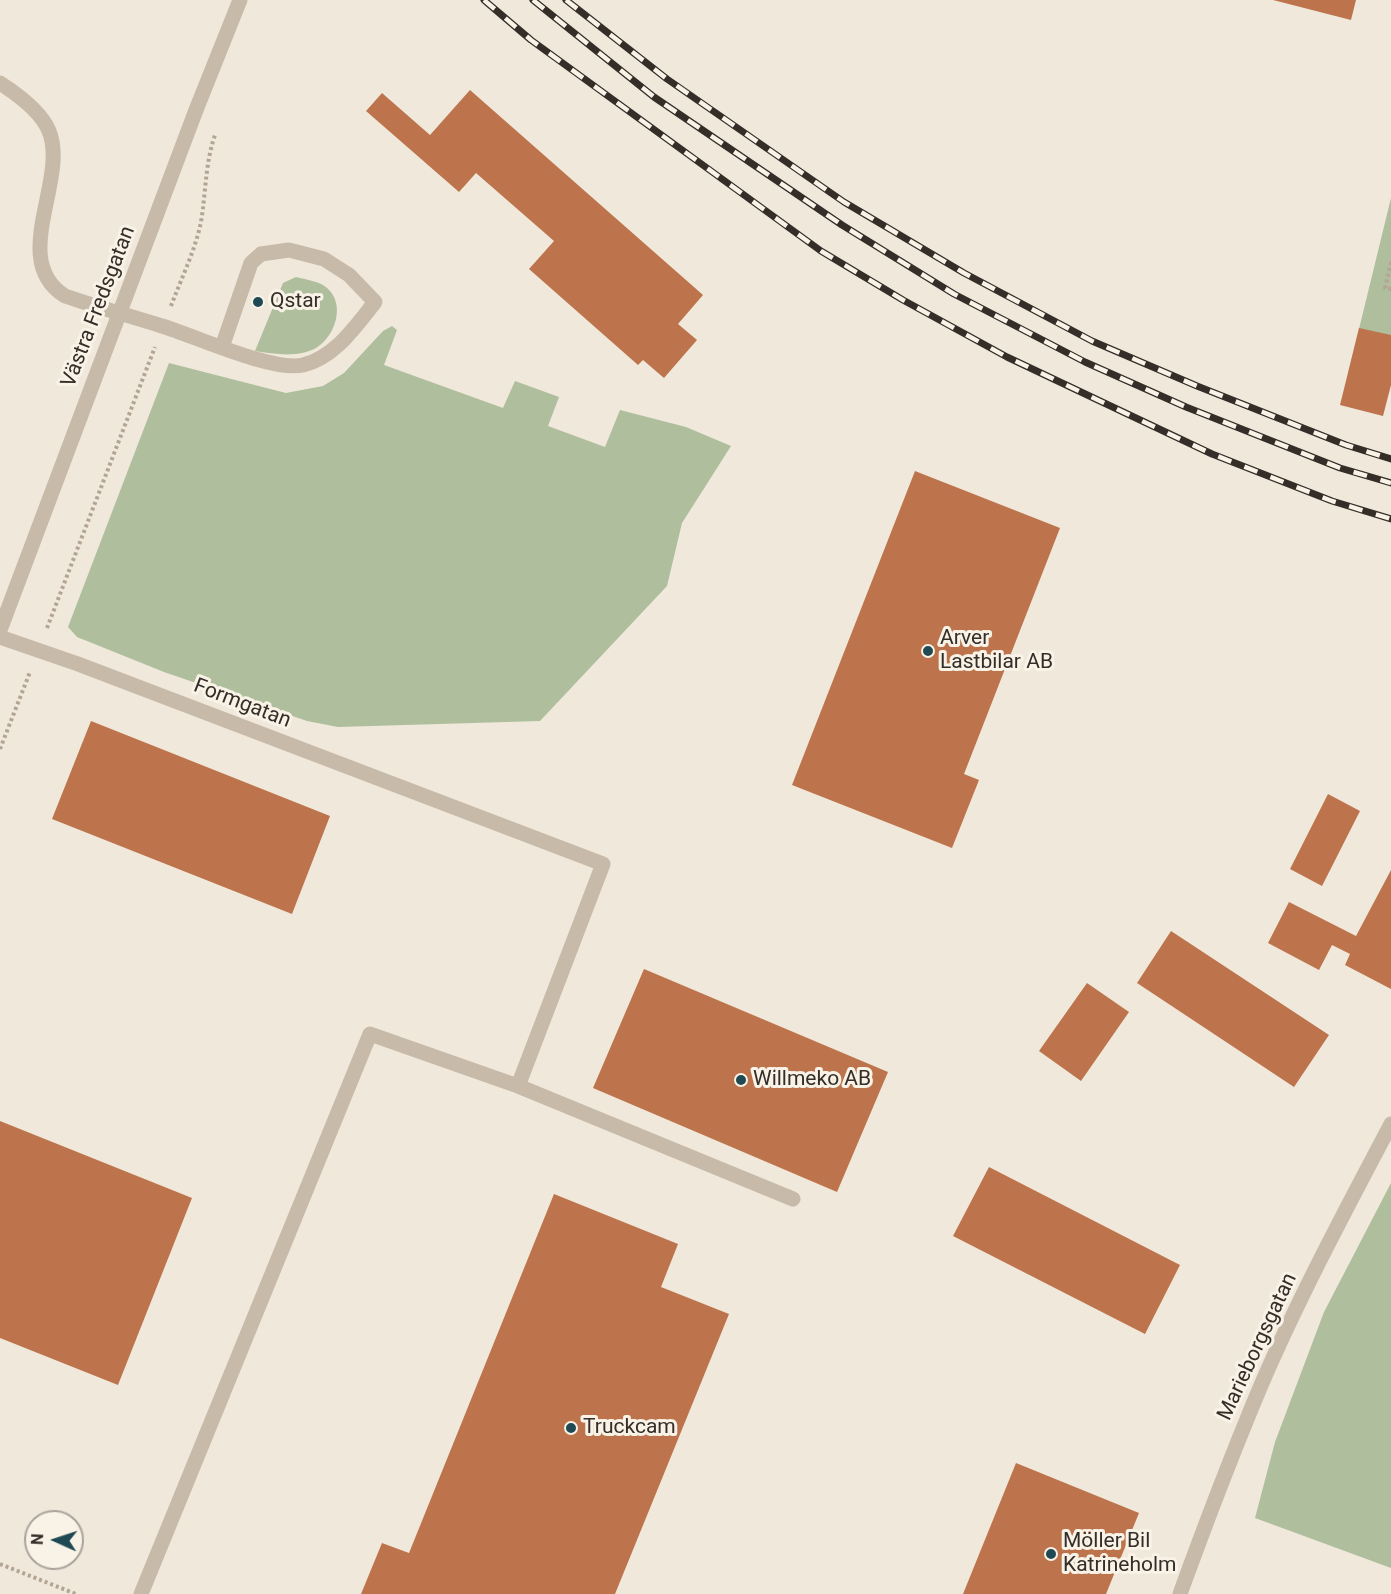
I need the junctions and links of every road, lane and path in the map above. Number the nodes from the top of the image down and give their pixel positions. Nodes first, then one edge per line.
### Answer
1 (240, 0) edge
2 (0, 82) edge
3 (218, 127) dead end
4 (1391, 262) edge
5 (1391, 289) edge
6 (120, 314) junction
7 (163, 326) junction
8 (222, 347) junction
9 (0, 630) edge
10 (0, 637) edge
11 (38, 651) junction
12 (0, 749) edge
13 (518, 1086) junction
14 (1391, 1124) edge
15 (793, 1199) dead end
16 (0, 1564) edge
17 (76, 1594) edge
18 (141, 1594) edge
19 (1180, 1594) edge

1 - 6 street, Västra Fredsgatan
2 - 6 street
3 - 7 path
4 - 5 path
6 - 7 street
6 - 9 street, Västra Fredsgatan
7 - 8 street
7 - 11 path
8 - 8 street
10 - 11 street, Formgatan
11 - 12 path
11 - 13 street, Formgatan
13 - 15 street
13 - 18 street
14 - 19 street, Marieborgsgatan
16 - 17 path

